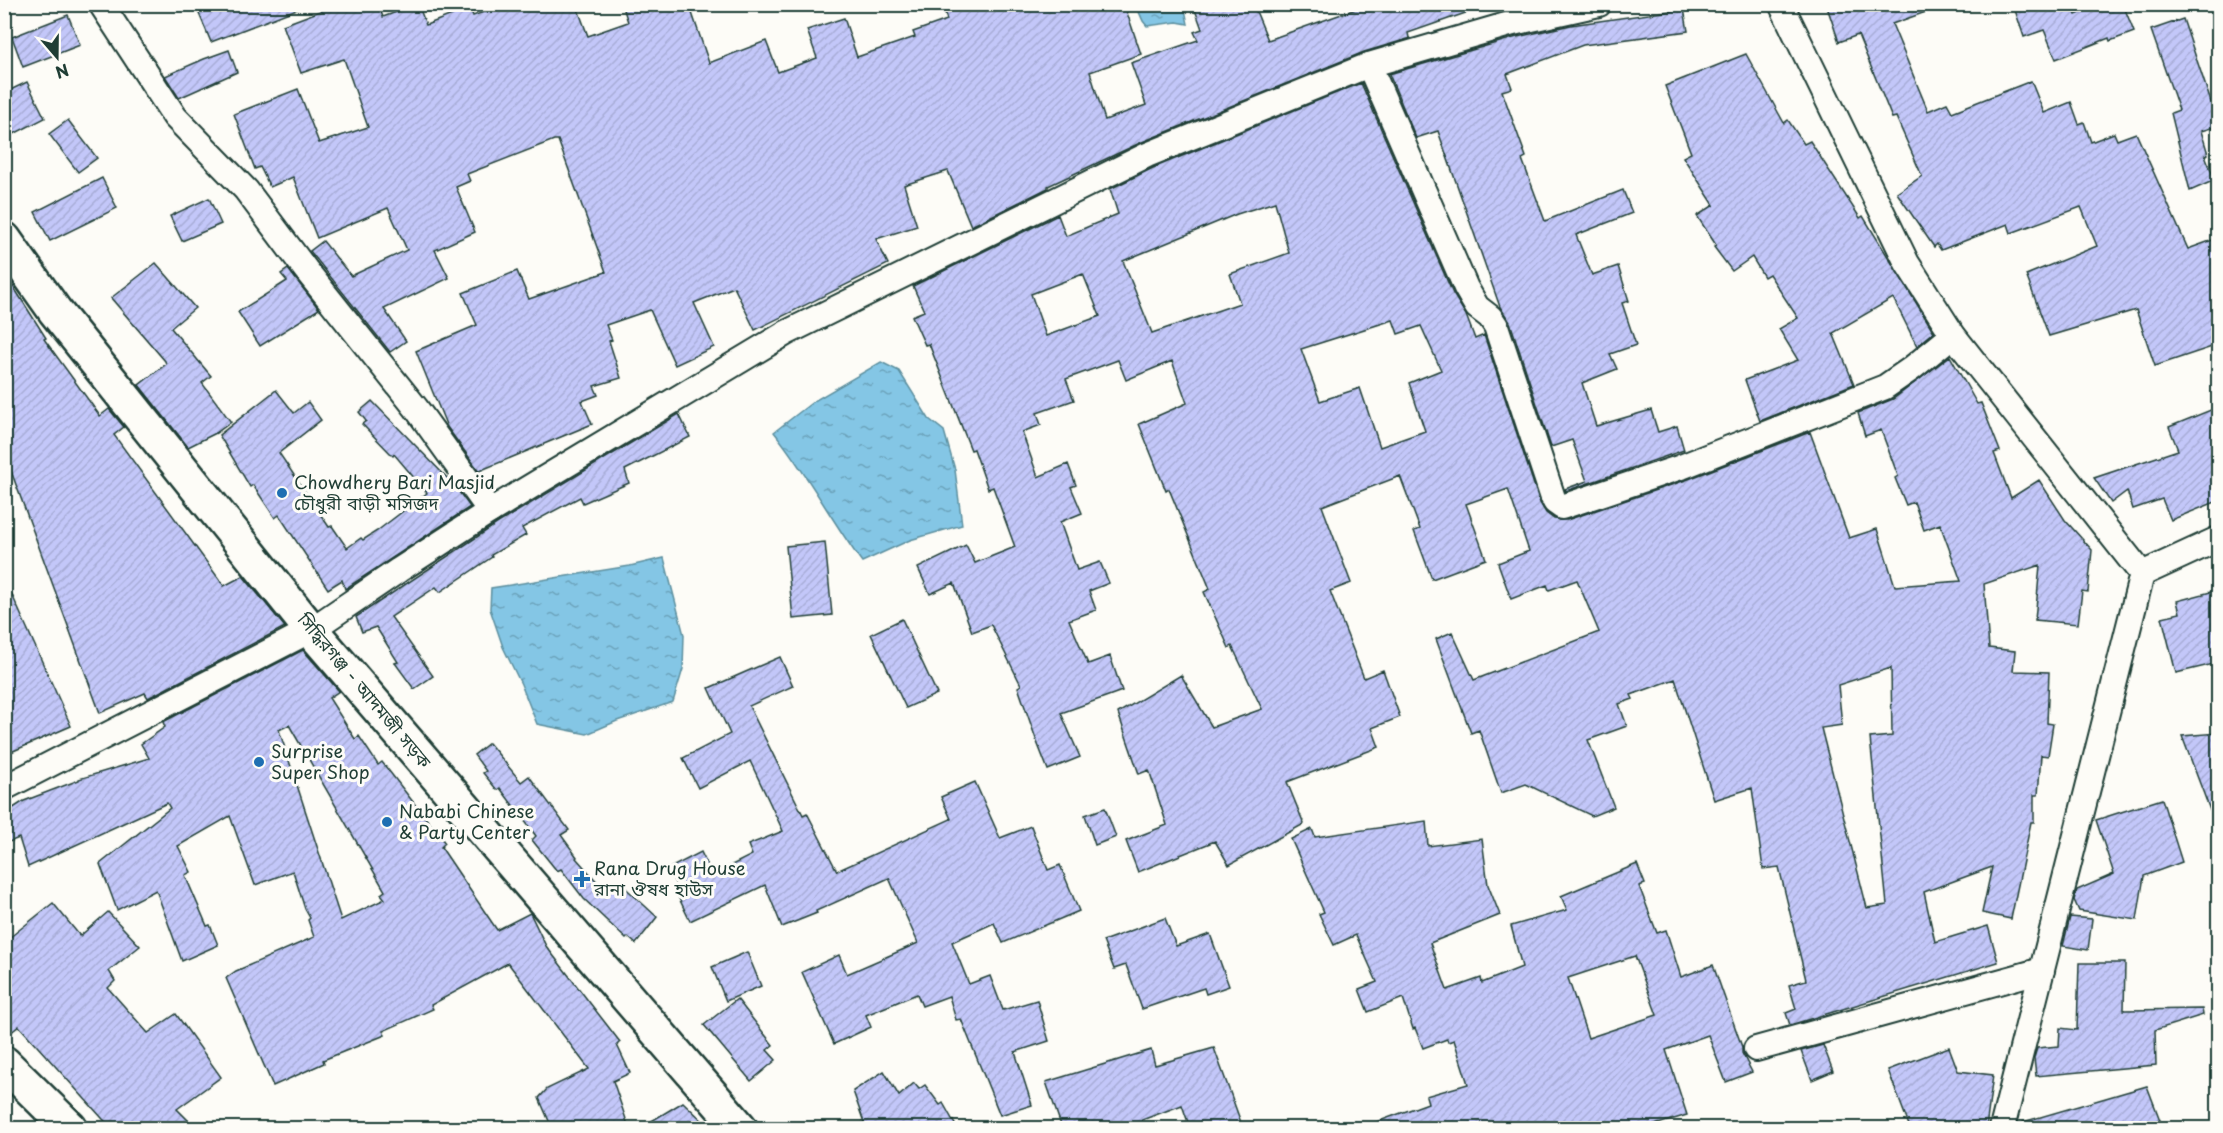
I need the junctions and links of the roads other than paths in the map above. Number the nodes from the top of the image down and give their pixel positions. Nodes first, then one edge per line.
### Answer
1 (101, 4) edge
2 (1599, 4) edge
3 (1781, 4) edge
4 (1369, 65) junction
5 (4, 239) edge
6 (1953, 335) junction
7 (490, 511) junction
8 (2218, 539) edge
9 (2142, 574) junction
10 (311, 630) junction
11 (4, 788) edge
12 (2042, 970) junction
13 (1756, 1049) dead end
14 (4, 1064) edge
15 (70, 1128) edge
16 (740, 1128) edge
17 (2002, 1128) edge

1 - 7 street
2 - 4 street
3 - 6 street
4 - 6 street
4 - 7 street
5 - 10 main road, সিদ্ধিরগঞ্জ - আদমজী সড়ক
6 - 9 street
7 - 10 street
8 - 9 street
9 - 12 street
10 - 11 street
10 - 16 main road, সিদ্ধিরগঞ্জ - আদমজী সড়ক
12 - 13 street
12 - 17 street
14 - 15 main road

